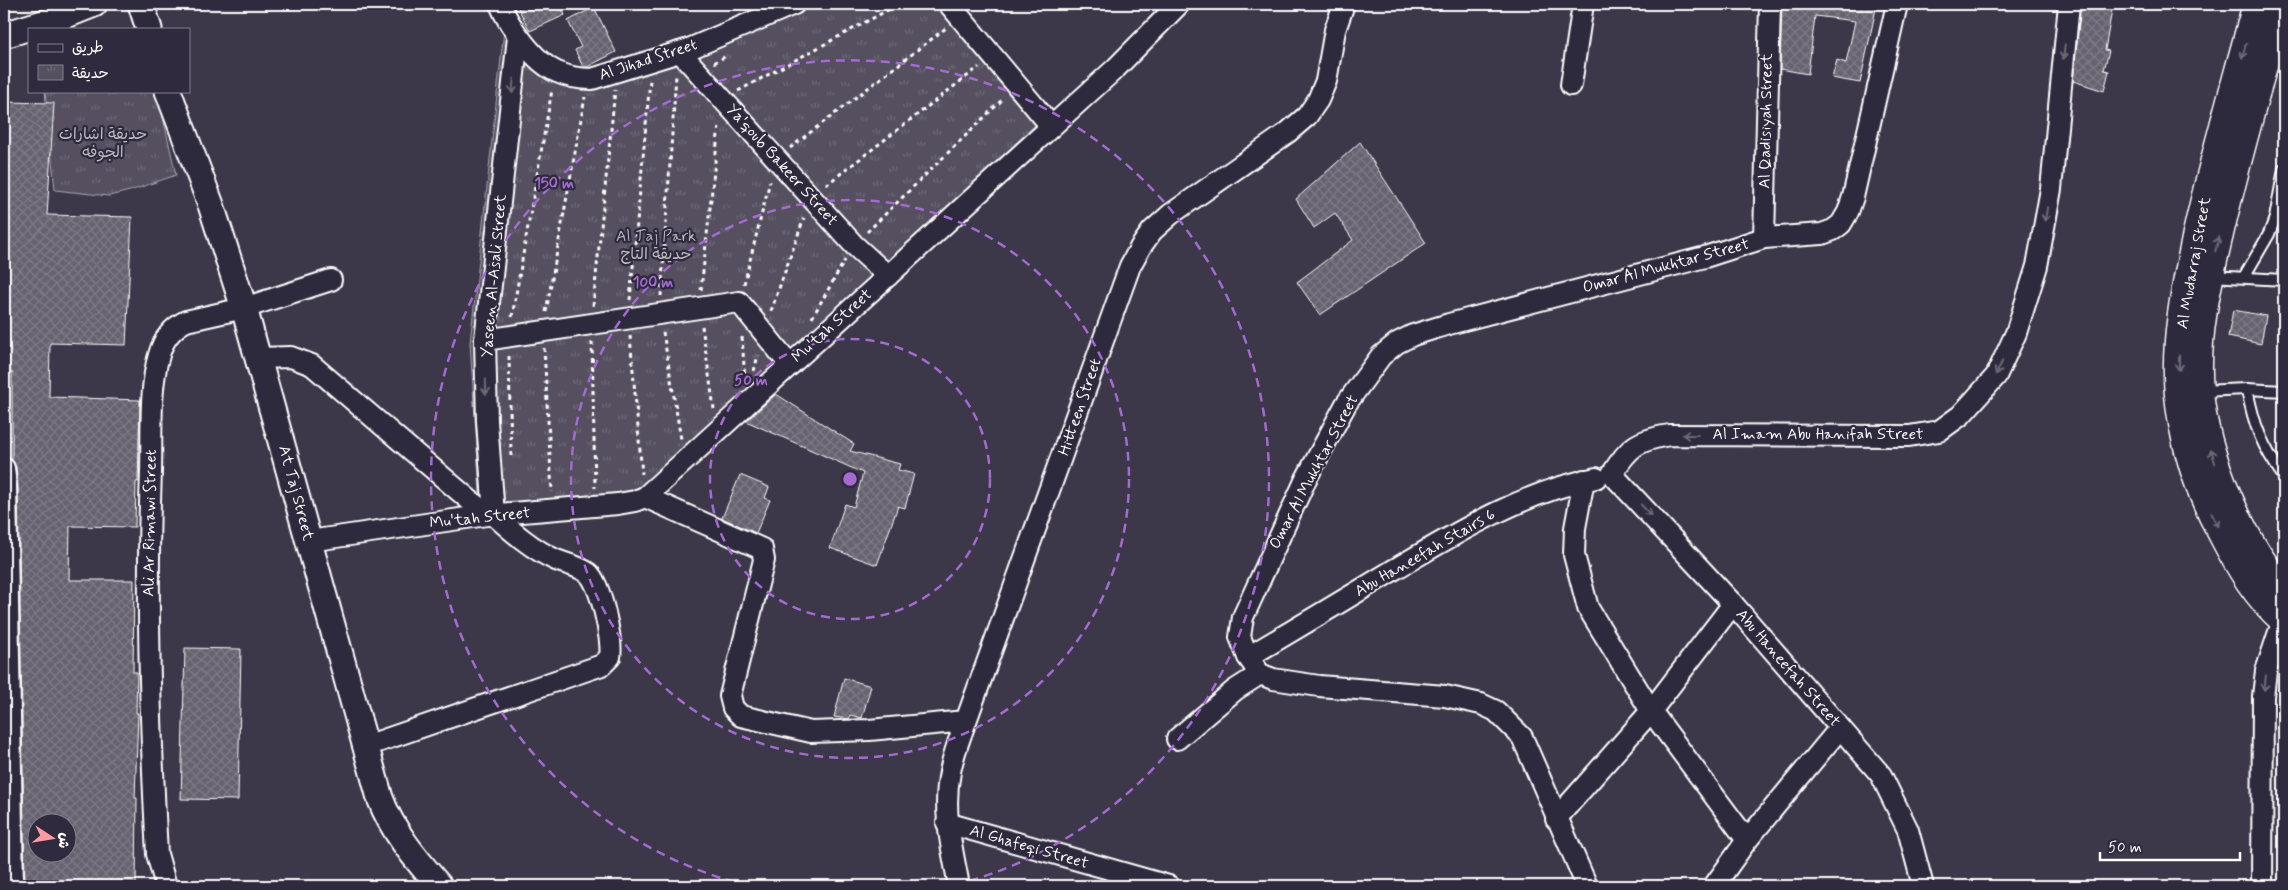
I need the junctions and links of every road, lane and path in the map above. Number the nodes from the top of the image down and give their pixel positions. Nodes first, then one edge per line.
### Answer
1 (94, 4) edge
2 (141, 4) edge
3 (500, 4) edge
4 (794, 4) edge
5 (900, 4) edge
6 (1179, 4) edge
7 (1344, 4) edge
8 (1583, 4) edge
9 (1770, 4) edge
10 (1897, 4) edge
11 (2069, 4) edge
12 (2257, 4) edge
13 (2280, 4) edge
14 (954, 10) edge
15 (56, 19) junction
16 (78, 28) edge
17 (149, 28) edge
18 (4, 35) edge
19 (518, 38) junction
20 (678, 52) junction
21 (993, 57) junction
22 (652, 62) junction
23 (556, 72) junction
24 (616, 73) junction
25 (588, 79) junction
26 (1017, 85) junction
27 (1570, 86) dead end
28 (168, 92) edge
29 (722, 99) junction
30 (2237, 121) junction
31 (1051, 126) junction
32 (776, 158) junction
33 (2284, 169) edge
34 (811, 197) junction
35 (1764, 238) junction
36 (854, 244) junction
37 (2199, 274) junction
38 (888, 276) junction
39 (2244, 278) junction
40 (330, 280) dead end
41 (2284, 280) edge
42 (739, 302) junction
43 (244, 308) junction
44 (700, 308) junction
45 (660, 314) junction
46 (628, 319) junction
47 (811, 319) dead end
48 (591, 324) junction
49 (543, 332) junction
50 (763, 332) junction
51 (508, 337) junction
52 (485, 340) junction
53 (259, 358) junction
54 (790, 365) junction
55 (2246, 389) junction
56 (2284, 391) edge
57 (2189, 393) junction
58 (746, 404) junction
59 (717, 429) junction
60 (684, 460) junction
61 (511, 465) dead end
62 (4, 468) edge
63 (1612, 474) junction
64 (2284, 477) edge
65 (1584, 480) junction
66 (644, 496) junction
67 (595, 506) junction
68 (553, 510) junction
69 (490, 515) junction
70 (309, 541) junction
71 (2284, 590) edge
72 (1733, 604) junction
73 (2284, 619) edge
74 (1248, 657) junction
75 (1260, 674) junction
76 (1651, 711) junction
77 (966, 721) junction
78 (1840, 728) junction
79 (1177, 738) dead end
80 (366, 746) junction
81 (1556, 819) junction
82 (947, 823) junction
83 (1747, 840) junction
84 (13, 886) edge
85 (166, 886) edge
86 (438, 886) edge
87 (958, 886) edge
88 (1169, 886) edge
89 (1587, 886) edge
90 (1714, 886) edge
91 (1923, 886) edge
92 (2262, 886) edge

1 - 15 street
2 - 17 street
3 - 19 street, Al Jihad Street
4 - 20 street, Al Jihad Street
5 - 29 path
6 - 31 street, Mu'tah Street
7 - 77 street, Hitteen Street
8 - 27 street
9 - 35 street, Al Qadisiyah Street
10 - 35 street, Omar Al Mukhtar Street
11 -> 63 street, Al Imam Abu Hanifah Street
12 -> 30 main road, Al Mudarraj Street
13 - 30 main road, Al Mudarraj Street
14 - 21 street
14 - 32 path
15 - 16 street
15 - 18 street
19 - 23 street, Al Jihad Street
19 -> 52 street, Yaseen Al-Asali Street
20 - 22 street, Al Jihad Street
20 - 29 street, Ya'qoub Bakeer Street
20 - 45 path
21 - 26 street
21 - 34 path
22 - 24 street, Al Jihad Street
22 - 46 path
23 - 25 street, Al Jihad Street
23 - 51 path
24 - 25 street, Al Jihad Street
24 - 48 path
25 - 49 path
26 - 31 street
26 - 36 path
28 - 43 street, At Taj Street
29 - 32 street, Ya'qoub Bakeer Street
29 - 44 path
30 - 37 main road, Al Mudarraj Street
31 - 38 street, Mu'tah Street
32 - 34 street, Ya'qoub Bakeer Street
32 - 42 path
33 - 39 lane
34 - 36 street, Ya'qoub Bakeer Street
34 - 50 path
35 - 74 street, Omar Al Mukhtar Street
36 - 38 street, Ya'qoub Bakeer Street
36 - 47 path
37 - 39 lane
37 - 57 main road, Al Mudarraj Street
38 - 54 street, Mu'tah Street
39 - 41 lane
40 - 43 street, Ali Ar Rimawi Street
42 - 44 street
42 - 50 street
42 - 58 path
43 - 53 street, At Taj Street
43 - 85 street, Ali Ar Rimawi Street
44 - 45 street
44 - 59 path
45 - 46 street
45 - 60 path
46 - 48 street
46 - 66 path
48 - 49 street
48 - 67 path
49 - 51 street
49 - 68 path
50 - 54 street
50 - 58 path
51 - 52 street
51 - 61 path
52 -> 69 street, Yaseen Al-Asali Street
53 - 69 street
53 - 70 street, At Taj Street
54 - 58 street, Mu'tah Street
55 - 56 lane
55 - 57 lane
55 - 64 lane
71 -> 57 main road, Al Mudarraj Street
57 -> 73 main road, Al Mudarraj Street
58 - 59 street, Mu'tah Street
59 - 60 street, Mu'tah Street
60 - 66 street, Mu'tah Street
62 - 84 street
63 - 65 street, Abu Haneefah Stairs 6
63 -> 72 street, Abu Haneefah Street
65 - 74 street, Abu Haneefah Stairs 6
65 - 76 street
66 - 67 street, Mu'tah Street
66 - 77 street
67 - 68 street, Mu'tah Street
68 - 69 street, Mu'tah Street
69 - 70 street, Mu'tah Street
69 - 80 street
70 - 80 street, At Taj Street
72 - 76 street
72 - 78 street, Abu Haneefah Street
73 -> 92 street
74 - 75 street, Omar Al Mukhtar Street
75 - 79 street
75 - 81 street
76 - 81 street
76 - 83 street
77 - 82 street, Hitteen Street
78 - 83 street
78 - 91 street, Abu Haneefah Street
80 - 86 street, At Taj Street
81 - 89 street
82 - 87 street, Hitteen Street
82 - 88 street, Al Ghafeqi Street
83 - 90 street

